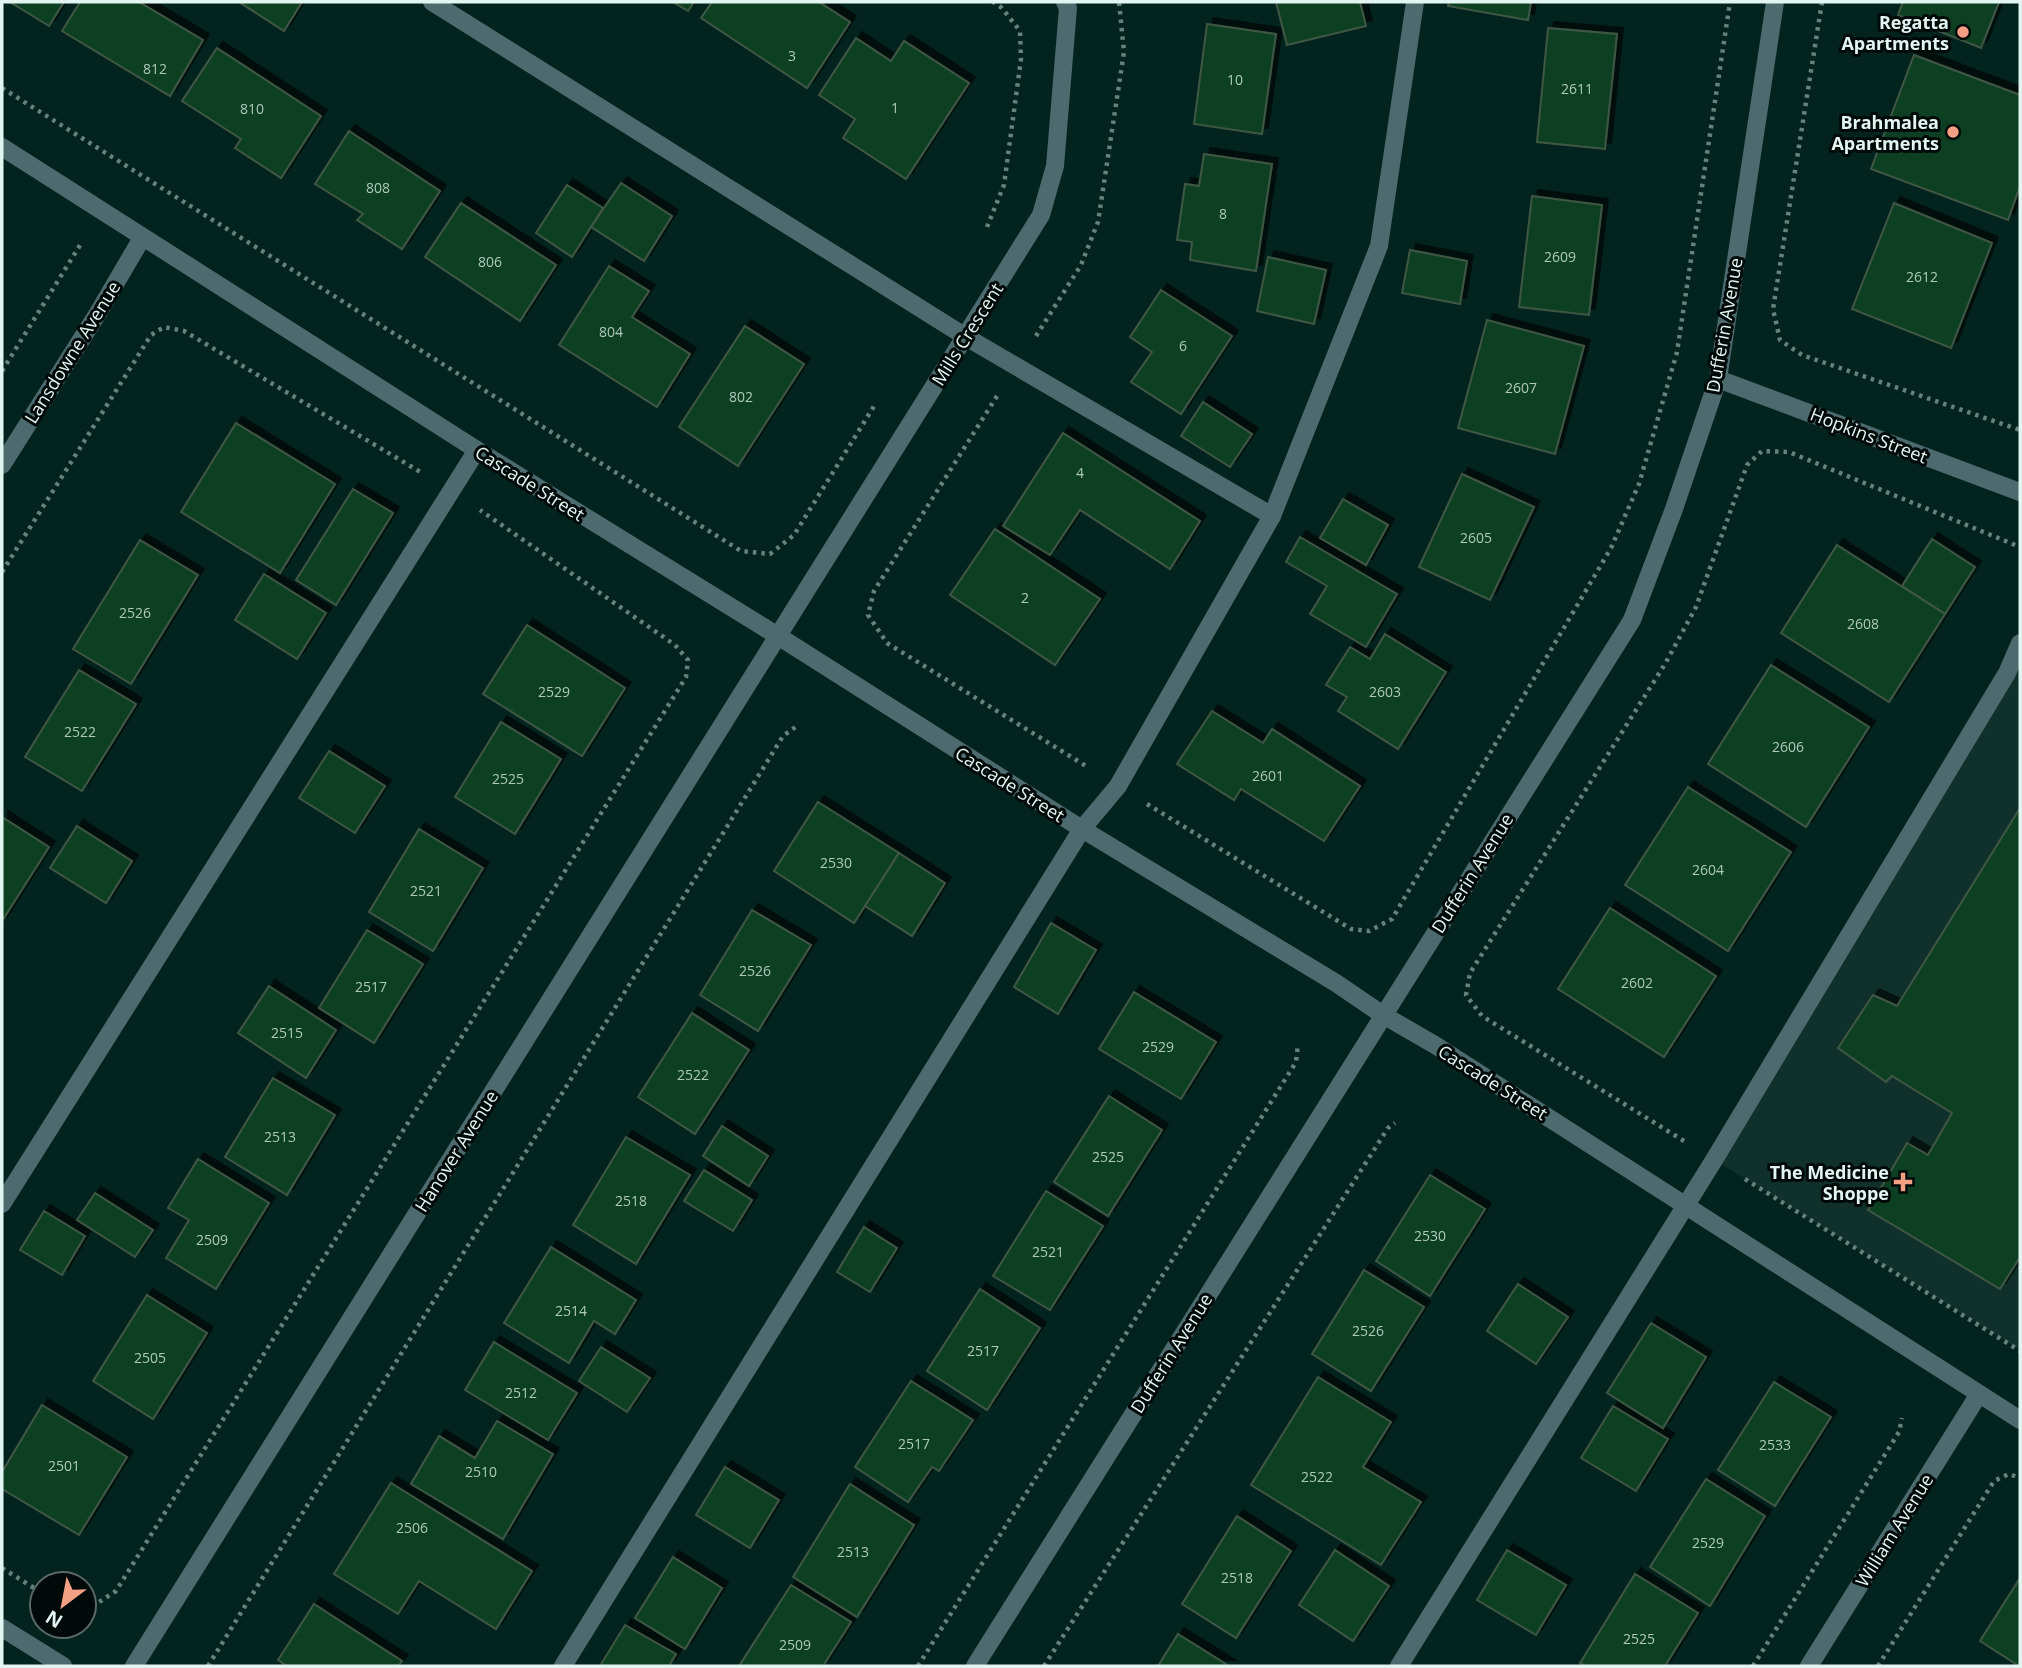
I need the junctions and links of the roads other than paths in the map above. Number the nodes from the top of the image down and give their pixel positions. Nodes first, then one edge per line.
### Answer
1 (432, 2) edge
2 (1065, 2) edge
3 (1415, 2) edge
4 (1775, 2) edge
5 (2, 147) edge
6 (142, 238) junction
7 (966, 337) junction
8 (1718, 379) junction
9 (477, 450) junction
10 (2, 466) edge
11 (2020, 492) edge
12 (1272, 516) junction
13 (778, 636) junction
14 (2020, 643) edge
15 (1082, 829) junction
16 (1383, 1015) junction
17 (2, 1204) edge
18 (1685, 1204) junction
19 (1979, 1394) junction
20 (2020, 1420) edge
21 (2, 1628) edge
22 (63, 1666) edge
23 (134, 1666) edge
24 (563, 1666) edge
25 (975, 1666) edge
26 (1399, 1666) edge
27 (1809, 1666) edge

1 - 7 street
2 - 7 street, Mills Crescent
3 - 12 street
4 - 8 street, Dufferin Avenue
5 - 6 street, Cascade Street
6 - 9 street, Cascade Street
6 - 10 street, Lansdowne Avenue
7 - 12 street
7 - 13 street, Mills Crescent
8 - 11 street, Hopkins Street
8 - 16 street, Dufferin Avenue
9 - 13 street, Cascade Street
9 - 17 street
12 - 15 street
13 - 15 street, Cascade Street
13 - 23 street, Hanover Avenue
14 - 18 street
15 - 16 street, Cascade Street
15 - 24 street
16 - 18 street, Cascade Street
16 - 25 street, Dufferin Avenue
18 - 19 street, Cascade Street
18 - 26 street
19 - 20 street, Cascade Street
19 - 27 street, William Avenue
21 - 22 street

